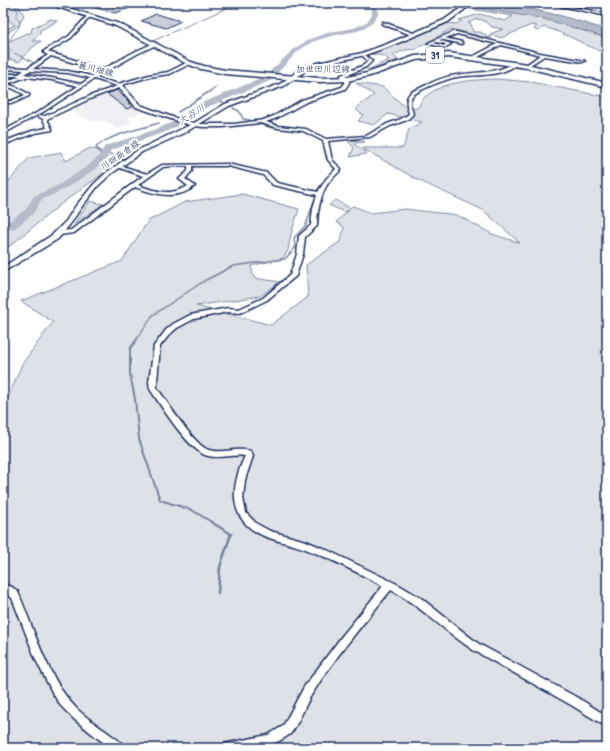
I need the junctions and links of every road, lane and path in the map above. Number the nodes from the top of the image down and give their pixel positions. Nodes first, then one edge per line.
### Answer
1 (48, 3) edge
2 (471, 3) edge
3 (549, 3) edge
4 (607, 15) edge
5 (89, 16) junction
6 (383, 23) dead end
7 (415, 35) junction
8 (442, 38) junction
9 (437, 41) dead end
10 (461, 43) dead end
11 (155, 44) junction
12 (500, 44) junction
13 (363, 54) junction
14 (51, 55) junction
15 (543, 55) junction
16 (473, 58) junction
17 (583, 61) dead end
18 (189, 62) junction
19 (515, 64) junction
20 (527, 66) junction
21 (3, 68) edge
22 (27, 70) junction
23 (106, 71) junction
24 (20, 75) junction
25 (3, 76) edge
26 (26, 76) junction
27 (94, 78) junction
28 (290, 78) junction
29 (347, 79) junction
30 (3, 84) edge
31 (607, 85) edge
32 (81, 86) junction
33 (119, 86) junction
34 (3, 102) edge
35 (38, 114) junction
36 (45, 118) junction
37 (173, 118) joint
38 (262, 122) junction
39 (193, 125) junction
40 (3, 133) edge
41 (325, 140) junction
42 (4, 142) edge
43 (190, 165) junction
44 (119, 166) junction
45 (147, 176) junction
46 (134, 185) junction
47 (318, 194) junction
48 (60, 233) junction
49 (3, 270) edge
50 (389, 585) junction
51 (3, 588) edge
52 (607, 722) edge
53 (119, 748) edge
54 (228, 748) edge

1 - 5 main road, 加世田川辺線 / 31
2 - 7 street, 川畑高倉線
3 - 4 street
5 - 11 main road, 加世田川辺線 / 31
5 - 14 street
6 - 7 street
7 - 13 street, 川畑高倉線
8 - 9 street
8 - 10 street
8 - 12 street
11 - 18 main road, 加世田川辺線 / 31
11 - 23 street
12 - 15 street
12 - 16 street
13 - 28 street, 川畑高倉線
13 - 29 street
14 - 22 street
14 - 23 street
15 - 17 street
15 - 20 street
16 - 19 main road, 加世田川辺線 / 31
16 - 29 main road, 加世田川辺線 / 31
18 - 28 main road, 加世田川辺線 / 31
18 - 33 street
19 - 20 main road, 加世田川辺線 / 31
19 - 41 street
20 - 31 main road, 加世田川辺線 / 31
21 - 22 street, 麓川畑線
22 - 24 street
22 - 27 street, 麓川畑線
23 - 27 street
24 - 25 street
24 - 26 street
26 - 30 street
26 - 32 street
27 - 32 street
27 - 33 street, 麓川畑線
28 - 29 main road, 加世田川辺線 / 31
28 - 39 street, 川畑高倉線
29 - 38 street
30 - 34 street
32 - 35 street
33 - 36 street
33 - 37 street, 麓川畑線
35 - 36 street
35 - 40 street
36 - 42 street
37 - 39 street, 麓川畑線
38 - 39 street
38 - 41 street
39 - 44 street, 川畑高倉線
41 - 47 street
43 - 45 street
43 - 46 street
43 - 47 street
44 - 45 street
44 - 48 street, 川畑高倉線
45 - 46 street
46 - 48 street
47 - 50 street
48 - 49 street, 川畑高倉線
50 - 52 street
50 - 54 street
51 - 53 street

